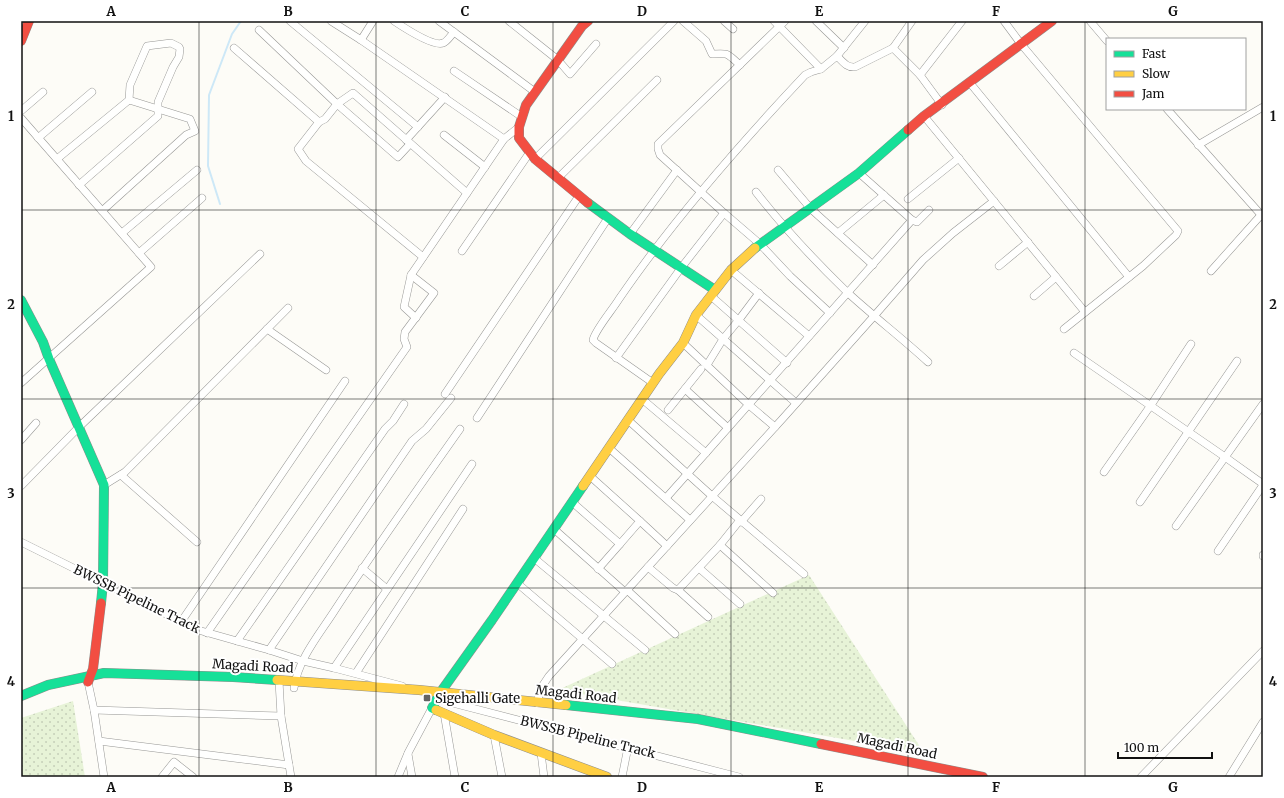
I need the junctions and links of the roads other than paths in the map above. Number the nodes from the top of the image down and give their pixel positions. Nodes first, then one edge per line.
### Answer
1 (29, 21) edge
2 (290, 21) edge
3 (331, 21) edge
4 (373, 21) edge
5 (394, 21) edge
6 (440, 21) edge
7 (588, 21) edge
8 (674, 21) edge
9 (683, 21) edge
10 (724, 21) edge
11 (816, 21) edge
12 (865, 21) edge
13 (912, 21) edge
14 (962, 21) edge
15 (1004, 21) edge
16 (1052, 21) edge
17 (1090, 21) edge
18 (513, 22) edge
19 (780, 23) edge
20 (733, 29) dead end
21 (259, 30) dead end
22 (454, 32) junction
23 (1106, 39) edge
24 (361, 40) junction
25 (21, 41) edge
26 (596, 44) dead end
27 (1021, 44) junction
28 (234, 48) dead end
29 (844, 48) junction
30 (893, 48) junction
31 (837, 56) junction
32 (558, 60) junction
33 (740, 65) junction
34 (821, 69) junction
35 (454, 71) dead end
36 (920, 75) junction
37 (656, 80) dead end
38 (970, 83) junction
39 (43, 92) dead end
40 (92, 92) dead end
41 (535, 92) junction
42 (446, 97) junction
43 (129, 100) junction
44 (338, 104) junction
45 (942, 104) junction
46 (1263, 107) edge
47 (158, 110) junction
48 (1168, 110) edge
49 (21, 111) edge
50 (924, 116) junction
51 (522, 117) junction
52 (21, 118) edge
53 (319, 122) junction
54 (418, 127) junction
55 (519, 127) junction
56 (444, 135) dead end
57 (38, 138) junction
58 (504, 139) junction
59 (408, 142) junction
60 (1198, 145) junction
61 (532, 156) junction
62 (959, 158) junction
63 (57, 159) junction
64 (485, 167) junction
65 (197, 170) dead end
66 (677, 170) junction
67 (778, 170) dead end
68 (858, 173) junction
69 (558, 178) junction
70 (79, 185) junction
71 (701, 192) junction
72 (756, 192) dead end
73 (467, 193) junction
74 (884, 195) junction
75 (579, 196) junction
76 (202, 198) dead end
77 (908, 199) dead end
78 (994, 201) junction
79 (811, 208) junction
80 (929, 210) dead end
81 (102, 211) junction
82 (724, 213) junction
83 (1262, 216) edge
84 (608, 218) junction
85 (912, 220) junction
86 (784, 228) junction
87 (122, 233) junction
88 (838, 233) junction
89 (630, 234) junction
90 (1028, 242) junction
91 (760, 244) junction
92 (462, 251) dead end
93 (655, 251) junction
94 (139, 253) junction
95 (260, 254) dead end
96 (423, 257) junction
97 (873, 264) junction
98 (999, 266) dead end
99 (681, 268) junction
100 (731, 270) junction
101 (1211, 271) dead end
102 (411, 275) junction
103 (1056, 277) junction
104 (1129, 277) junction
105 (713, 293) junction
106 (759, 293) junction
107 (849, 293) junction
108 (1034, 296) dead end
109 (21, 300) edge
110 (288, 308) dead end
111 (1085, 312) junction
112 (830, 313) junction
113 (696, 315) junction
114 (875, 315) junction
115 (416, 318) junction
116 (738, 320) junction
117 (1064, 328) dead end
118 (267, 329) junction
119 (809, 336) junction
120 (722, 339) junction
121 (683, 343) junction
122 (1191, 344) dead end
123 (1074, 354) dead end
124 (616, 358) junction
125 (49, 360) junction
126 (1237, 361) dead end
127 (928, 362) dead end
128 (786, 363) junction
129 (704, 367) junction
130 (326, 370) dead end
131 (770, 380) junction
132 (345, 381) dead end
133 (21, 383) edge
134 (653, 383) junction
135 (684, 389) junction
136 (642, 398) junction
137 (796, 403) junction
138 (404, 404) dead end
139 (1263, 404) edge
140 (749, 405) junction
141 (1151, 405) junction
142 (668, 410) dead end
143 (477, 418) dead end
144 (628, 420) junction
145 (36, 423) dead end
146 (79, 427) junction
147 (775, 427) junction
148 (728, 428) junction
149 (460, 429) dead end
150 (1188, 431) junction
151 (21, 440) edge
152 (609, 448) junction
153 (706, 452) junction
154 (1225, 457) junction
155 (472, 464) dead end
156 (1104, 472) dead end
157 (687, 474) junction
158 (120, 475) junction
159 (590, 476) junction
160 (104, 485) junction
161 (1263, 485) edge
162 (21, 486) edge
163 (712, 496) junction
164 (666, 498) junction
165 (761, 499) dead end
166 (572, 502) junction
167 (1140, 502) dead end
168 (463, 509) dead end
169 (690, 520) junction
170 (640, 521) junction
171 (741, 521) junction
172 (1176, 526) dead end
173 (554, 529) junction
174 (197, 542) dead end
175 (22, 544) edge
176 (620, 544) junction
177 (720, 545) junction
178 (667, 546) junction
179 (1218, 551) dead end
180 (534, 558) junction
181 (648, 567) junction
182 (362, 568) junction
183 (699, 568) junction
184 (598, 569) junction
185 (804, 574) dead end
186 (103, 583) junction
187 (517, 583) junction
188 (388, 589) junction
189 (678, 590) junction
190 (626, 591) junction
191 (773, 593) dead end
192 (740, 604) dead end
193 (604, 615) junction
194 (708, 617) dead end
195 (181, 622) junction
196 (207, 633) junction
197 (675, 634) dead end
198 (582, 639) junction
199 (237, 641) junction
200 (269, 650) junction
201 (645, 650) dead end
202 (1263, 650) edge
203 (303, 661) junction
204 (612, 664) dead end
205 (334, 668) junction
206 (356, 673) junction
207 (89, 679) junction
208 (279, 684) junction
209 (294, 685) junction
210 (419, 690) junction
211 (21, 696) edge
212 (438, 696) junction
213 (21, 702) edge
214 (537, 703) junction
215 (432, 708) junction
216 (94, 710) junction
217 (444, 713) junction
218 (281, 716) junction
219 (1263, 722) edge
220 (494, 735) junction
221 (99, 741) junction
222 (628, 747) junction
223 (408, 752) junction
224 (541, 753) junction
225 (289, 765) junction
226 (104, 777) edge
227 (162, 777) edge
228 (193, 777) edge
229 (291, 777) edge
230 (398, 777) edge
231 (412, 777) edge
232 (455, 777) edge
233 (502, 777) edge
234 (544, 777) edge
235 (607, 777) edge
236 (622, 777) edge
237 (739, 777) edge
238 (950, 777) edge
239 (983, 777) edge
240 (1141, 777) edge
241 (1229, 777) edge

1 - 25 street
2 - 54 street
3 - 24 street
4 - 24 street
5 - 22 street
6 - 22 street
7 - 32 street
8 - 61 street
9 - 33 street
10 - 20 street
11 - 29 street
12 - 29 street
13 - 30 street
14 - 36 street
15 - 27 street
16 - 27 street
17 - 23 street
18 - 32 street
19 - 33 street
19 - 34 street
21 - 44 street
22 - 41 street
24 - 42 street
26 - 32 street
27 - 38 street
27 - 104 street
28 - 53 street
29 - 31 street
30 - 31 street
30 - 36 street
31 - 34 street
32 - 41 street
33 - 66 street
34 - 71 street
35 - 51 street
36 - 45 street
37 - 69 street
38 - 45 street
38 - 104 street
39 - 49 street
40 - 57 street
41 - 51 street
42 - 54 street
42 - 58 street
43 - 47 street
43 - 47 street
43 - 63 street
44 - 53 street
44 - 59 street
44 - 59 street
45 - 50 street
46 - 60 street
47 - 70 street
47 - 81 street
48 - 60 street
50 - 62 street
50 - 68 street
51 - 55 street
52 - 57 street
53 - 96 street
54 - 59 street
55 - 58 street
55 - 61 street
56 - 64 street
57 - 63 street
58 - 64 street
59 - 73 street
60 - 83 street
61 - 69 street
61 - 92 street
62 - 77 street
62 - 78 street
63 - 70 street
64 - 73 street
65 - 87 street
66 - 71 street
66 - 89 street
67 - 79 street
68 - 74 street
68 - 79 street
69 - 75 street
70 - 81 street
71 - 82 street
71 - 93 street
72 - 86 street
73 - 96 street
74 - 85 street
74 - 88 street
75 - 84 street
75 - 200 street
76 - 94 street
78 - 90 street
78 - 114 street
79 - 86 street
79 - 88 street
80 - 85 street
81 - 87 street
82 - 91 street
82 - 99 street
83 - 101 street
84 - 89 street
84 - 143 street
85 - 97 street
86 - 91 street
86 - 107 street
87 - 94 street
88 - 97 street
89 - 93 street
90 - 98 street
90 - 103 street
91 - 100 street
91 - 112 street
93 - 99 street
93 - 124 street
94 - 125 street
95 - 146 street
96 - 102 street
97 - 107 street
99 - 105 street
99 - 124 street
100 - 105 street
100 - 106 street
102 - 115 street
102 - 115 street
103 - 108 street
103 - 111 street
104 - 111 street
105 - 113 street
105 - 116 street
106 - 116 street
106 - 119 street
107 - 112 street
107 - 114 street
109 - 125 street
110 - 118 street
111 - 117 street
112 - 119 street
113 - 120 street
113 - 121 street
114 - 127 street
114 - 137 street
115 - 196 street
116 - 120 street
116 - 128 street
118 - 130 street
118 - 158 street
119 - 128 street
120 - 129 street
120 - 131 street
121 - 129 street
121 - 134 street
122 - 141 street
123 - 141 street
124 - 134 street
125 - 133 street
125 - 146 street
126 - 150 street
128 - 131 street
129 - 135 street
129 - 140 street
131 - 137 street
131 - 140 street
132 - 195 street
134 - 136 street
135 - 142 street
135 - 148 street
136 - 144 street
136 - 153 street
137 - 147 street
138 - 199 street
139 - 154 street
140 - 147 street
140 - 148 street
141 - 150 street
141 - 156 street
144 - 152 street
144 - 157 street
145 - 151 street
146 - 160 street
146 - 162 street
147 - 163 street
148 - 153 street
149 - 182 street
150 - 154 street
150 - 167 street
152 - 159 street
152 - 164 street
153 - 157 street
154 - 161 street
154 - 172 street
155 - 188 street
157 - 163 street
157 - 164 street
158 - 160 street
158 - 174 street
159 - 166 street
159 - 170 street
160 - 186 street
161 - 179 street
163 - 169 street
163 - 171 street
164 - 169 street
165 - 171 street
166 - 173 street
166 - 176 street
168 - 206 street
169 - 178 street
170 - 176 street
170 - 178 street
171 - 177 street
171 - 185 street
173 - 180 street
173 - 184 street
175 - 186 street, BWSSB Pipeline Track
176 - 184 street
177 - 183 street
177 - 191 street
178 - 181 street
180 - 187 street
180 - 193 street
181 - 189 street
181 - 190 street
182 - 188 street
182 - 203 street
183 - 189 street
183 - 192 street
184 - 190 street
186 - 195 street, BWSSB Pipeline Track
186 - 207 street
187 - 198 street
187 - 212 street
188 - 205 street
189 - 194 street
190 - 193 street
190 - 197 street
193 - 198 street
193 - 201 street
195 - 196 street, BWSSB Pipeline Track
196 - 199 street, BWSSB Pipeline Track
198 - 204 street
198 - 214 street
199 - 200 street, BWSSB Pipeline Track
200 - 203 street, BWSSB Pipeline Track
202 - 240 street
203 - 205 street, BWSSB Pipeline Track
203 - 209 street
205 - 206 street, BWSSB Pipeline Track
206 - 210 street, BWSSB Pipeline Track
207 - 208 street, Magadi Road
207 - 211 street, Magadi Road
207 - 213 street, Magadi Road
207 - 216 street
208 - 209 street, Magadi Road
208 - 218 street
209 - 210 street, Magadi Road
209 - 212 street, Magadi Road
210 - 212 street, Magadi Road
212 - 214 street, Magadi Road
212 - 215 street
212 - 222 street, BWSSB Pipeline Track
212 - 238 street, Magadi Road
214 - 239 street, Magadi Road
215 - 217 street
215 - 223 street
216 - 218 street
216 - 221 street
217 - 220 street
217 - 232 street
218 - 225 street
219 - 241 street
220 - 224 street
220 - 233 street
221 - 225 street
221 - 226 street
222 - 236 street
222 - 237 street, BWSSB Pipeline Track
223 - 230 street
223 - 231 street
224 - 234 street
224 - 235 street
225 - 229 street
227 - 228 street

